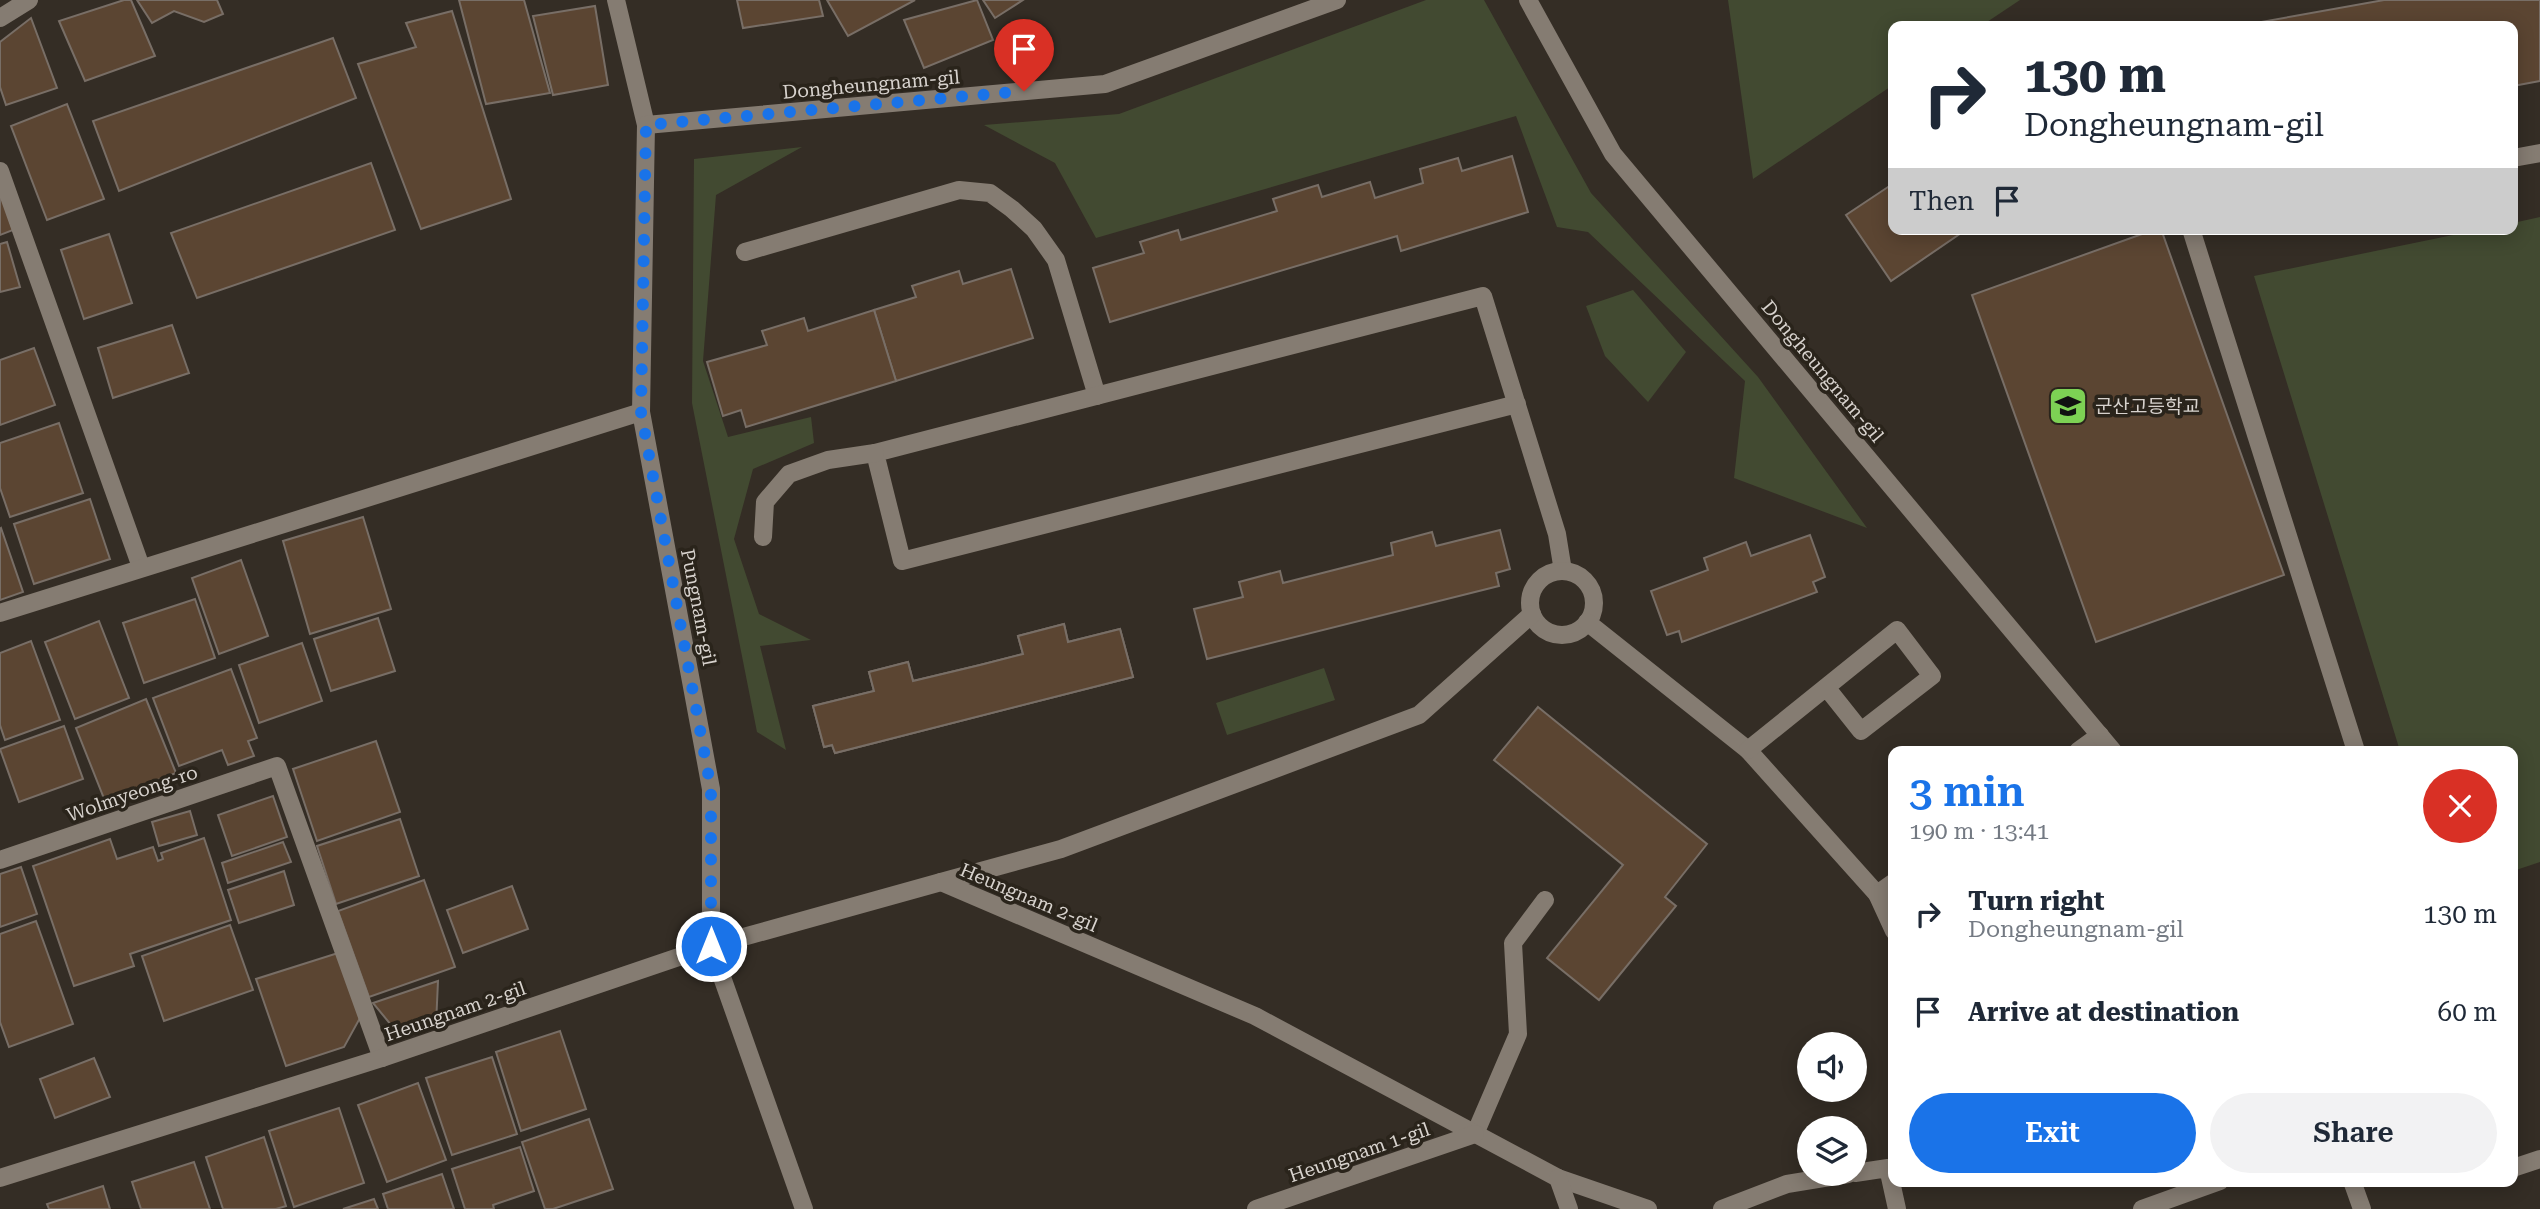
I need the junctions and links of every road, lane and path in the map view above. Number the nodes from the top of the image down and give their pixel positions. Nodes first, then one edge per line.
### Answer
1 (29, 0) edge
2 (616, 0) edge
3 (1337, 0) edge
4 (1528, 0) edge
5 (0, 18) edge
6 (646, 125) junction
7 (2540, 153) edge
8 (2518, 157) edge
9 (0, 171) edge
10 (2193, 235) edge
11 (745, 252) dead end
12 (1097, 396) junction
13 (1517, 404) junction
14 (641, 412) junction
15 (875, 453) junction
16 (763, 537) dead end
17 (141, 567) junction
18 (1563, 571) junction
19 (0, 613) edge
20 (1532, 614) junction
21 (1587, 622) junction
22 (1826, 687) junction
23 (2100, 735) junction
24 (2085, 746) edge
25 (2109, 746) edge
26 (2354, 746) edge
27 (1748, 750) junction
28 (277, 765) joint
29 (0, 860) edge
30 (942, 882) junction
31 (1888, 886) edge
32 (1877, 894) junction
33 (1545, 900) dead end
34 (1888, 918) edge
35 (711, 946) junction
36 (382, 1058) junction
37 (1475, 1134) junction
38 (2540, 1159) edge
39 (2518, 1166) edge
40 (1888, 1168) edge
41 (1867, 1171) edge
42 (0, 1178) edge
43 (1559, 1178) junction
44 (1797, 1182) edge
45 (1892, 1187) edge
46 (2203, 1187) edge
47 (2354, 1187) edge
48 (804, 1209) edge
49 (1256, 1209) edge
50 (1569, 1209) edge
51 (1648, 1209) edge
52 (1722, 1209) edge
53 (1897, 1209) edge
54 (2142, 1209) edge
55 (2362, 1209) edge

1 - 5 street
2 - 6 street, Pungnam-gil
3 - 6 street, Dongheungnam-gil
4 - 23 street, Dongheungnam-gil
6 - 14 street, Pungnam-gil
7 - 8 street
9 - 17 street
10 - 26 street
11 - 12 street
12 - 13 street
12 - 15 street
13 - 15 street
13 - 18 street
14 - 17 street
14 - 35 street, Pungnam-gil
15 - 16 street
17 - 19 street
18 - 20 street
18 - 21 street
20 - 21 street
20 - 30 street
21 - 27 street
22 - 22 street
22 - 27 street
23 - 24 street
23 - 25 street, Dongheungnam-gil
27 - 32 street
28 - 29 street, Wolmyeong-ro
28 - 36 street, Heungnam 2-gil
30 - 35 street, Heungnam 2-gil
30 - 37 street, Heungnam 2-gil
31 - 32 street
32 - 34 street
33 - 37 street
35 - 36 street, Heungnam 2-gil
35 - 48 street, Pungnam-gil
36 - 42 street, Heungnam 2-gil
37 - 43 street, Heungnam 2-gil
37 - 49 street, Heungnam 1-gil
38 - 39 street
40 - 41 street
43 - 50 street
43 - 51 street, Heungnam 2-gil
44 - 52 street
45 - 53 street
46 - 54 street
47 - 55 street

